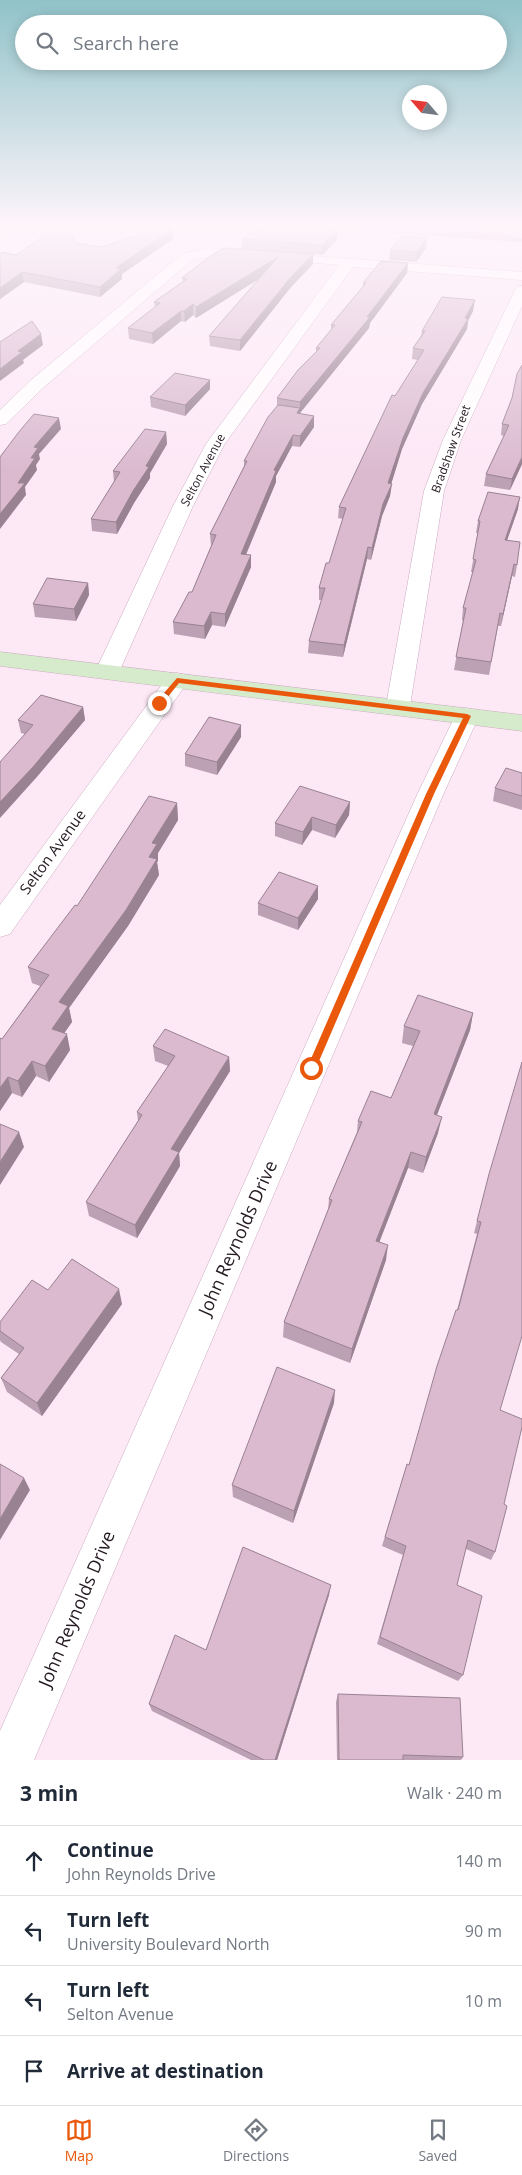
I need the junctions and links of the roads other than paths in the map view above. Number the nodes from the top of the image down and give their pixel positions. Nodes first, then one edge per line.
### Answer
1 (129, 306) edge
2 (317, 306) edge
3 (514, 306) edge
4 (0, 420) edge
5 (0, 659) edge
6 (107, 672) junction
7 (177, 680) junction
8 (398, 706) junction
9 (467, 716) junction
10 (522, 723) edge
11 (0, 926) edge
12 (11, 1760) edge

1 - 4 street
2 - 6 street, Selton Avenue
3 - 8 street, Bradshaw Street
5 - 6 street
6 - 7 street
7 - 8 street
7 - 11 street, Selton Avenue
8 - 9 street
9 - 10 street
9 - 12 street, John Reynolds Drive

